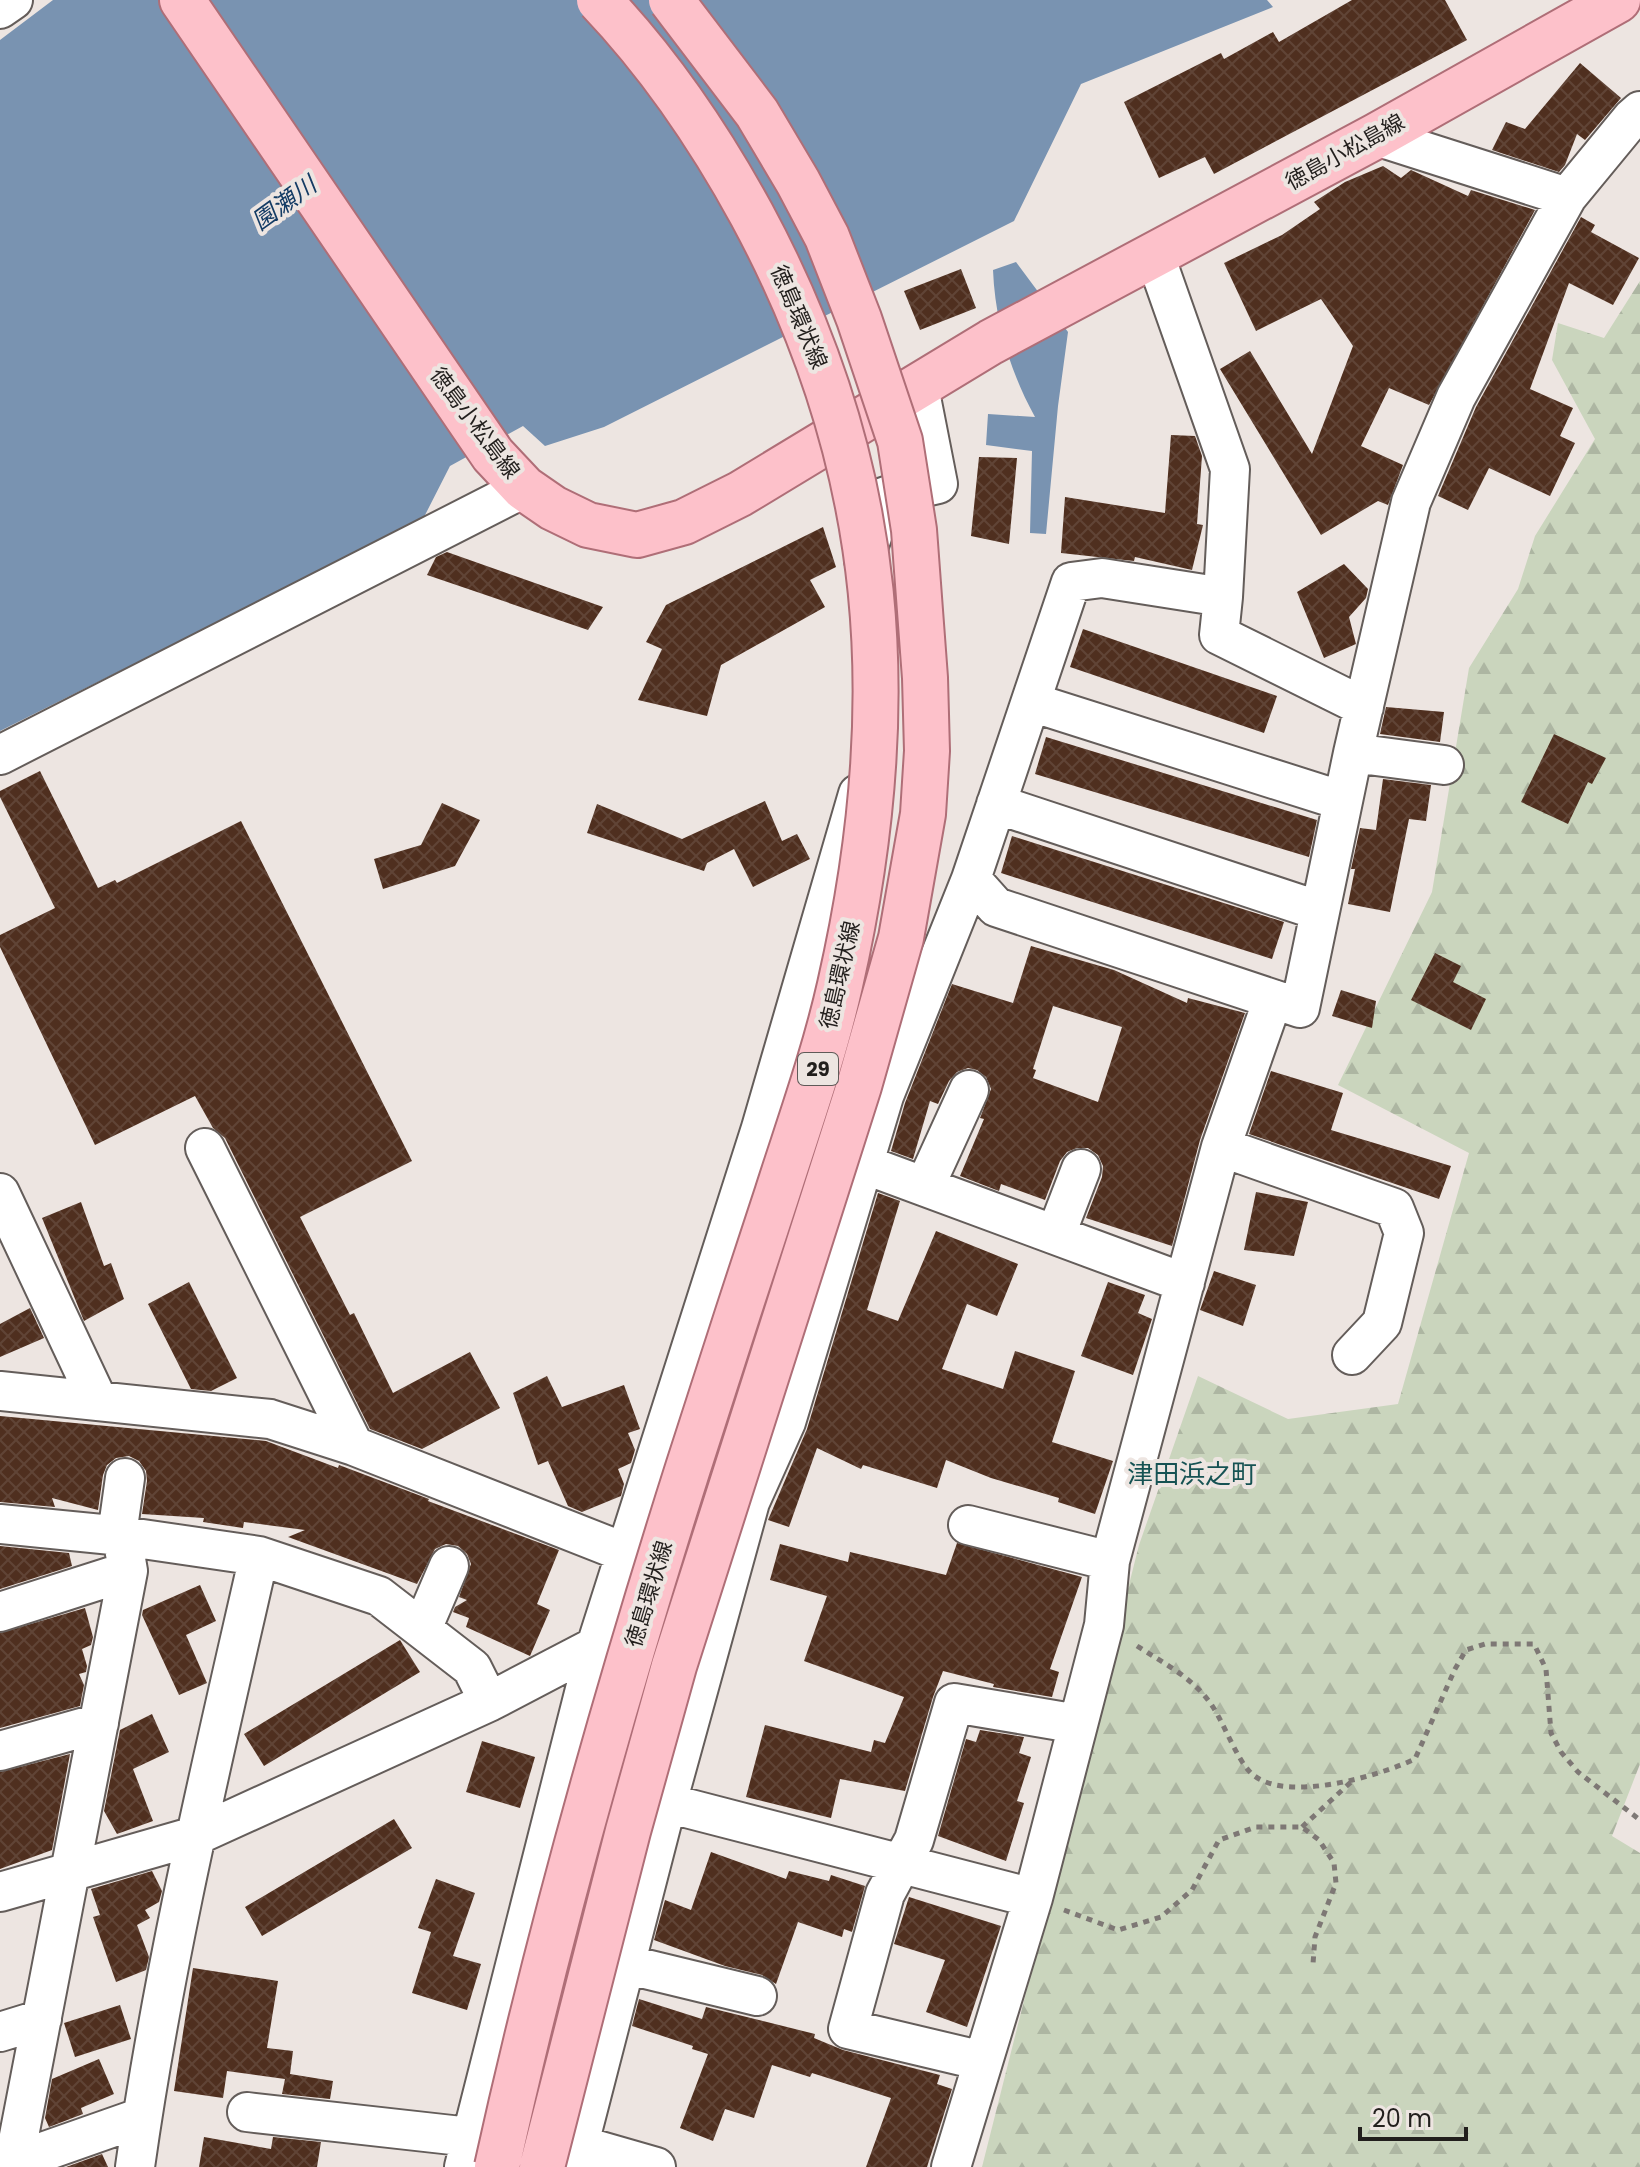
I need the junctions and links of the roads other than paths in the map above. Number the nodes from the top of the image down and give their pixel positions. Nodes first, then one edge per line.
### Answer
1 (13, 0) edge
2 (182, 0) edge
3 (599, 0) edge
4 (671, 0) edge
5 (1618, 0) edge
6 (0, 9) edge
7 (1640, 111) edge
8 (1376, 136) junction
9 (1567, 197) junction
10 (1155, 256) junction
11 (919, 387) junction
12 (524, 488) junction
13 (1223, 597) junction
14 (1031, 702) junction
15 (1364, 707) junction
16 (1353, 753) junction
17 (0, 755) edge
18 (1444, 765) dead end
19 (1343, 801) junction
20 (996, 804) junction
21 (971, 879) junction
22 (1320, 911) junction
23 (1273, 999) junction
24 (969, 1090) dead end
25 (761, 1128) junction
26 (1221, 1147) junction
27 (205, 1148) dead end
28 (863, 1163) junction
29 (1081, 1169) dead end
30 (925, 1186) junction
31 (0, 1193) edge
32 (1056, 1234) junction
33 (1185, 1283) junction
34 (1352, 1355) dead end
35 (0, 1391) edge
36 (98, 1401) junction
37 (354, 1446) junction
38 (125, 1478) dead end
39 (0, 1524) edge
40 (968, 1525) dead end
41 (122, 1547) junction
42 (626, 1553) junction
43 (259, 1556) junction
44 (1110, 1561) junction
45 (449, 1566) dead end
46 (724, 1587) junction
47 (0, 1612) edge
48 (422, 1629) junction
49 (596, 1646) junction
50 (489, 1702) junction
51 (99, 1723) junction
52 (1078, 1724) junction
53 (0, 1751) edge
54 (561, 1781) junction
55 (667, 1803) junction
56 (195, 1836) junction
57 (901, 1863) junction
58 (72, 1870) junction
59 (0, 1892) edge
60 (1033, 1898) junction
61 (625, 1964) junction
62 (757, 1996) dead end
63 (42, 2019) junction
64 (0, 2032) edge
65 (983, 2061) junction
66 (247, 2112) dead end
67 (142, 2117) junction
68 (476, 2147) edge
69 (564, 2159) edge
70 (9, 2166) edge
71 (135, 2167) edge
72 (656, 2167) edge
73 (951, 2167) edge

1 - 6 street
2 - 12 main road, 徳島小松島線
3 - 68 main road, 徳島環状線 / 29, bridge
4 - 69 main road, 徳島環状線 / 29, bridge
5 - 8 main road, 徳島小松島線
7 - 9 street
8 - 9 street
8 - 10 main road, 徳島小松島線
9 - 15 street
10 - 11 main road, 徳島小松島線
10 - 13 street
11 - 12 main road, 徳島小松島線
11 - 25 street
12 - 17 street
13 - 14 street
13 - 15 street
14 - 19 street
14 - 20 street
15 - 16 street
16 - 18 street
16 - 19 street
19 - 22 street
20 - 21 street
20 - 22 street
21 - 23 street
21 - 28 street
22 - 23 street
23 - 26 street
24 - 30 street
25 - 28 street
25 - 42 street
26 - 33 street
26 - 34 street
27 - 37 street
28 - 30 street
28 - 46 street
29 - 32 street
30 - 32 street
31 - 36 street
32 - 33 street
33 - 44 street
35 - 36 street
36 - 37 street
37 - 42 street
38 - 41 street
39 - 41 street
40 - 44 street
41 - 43 street
41 - 47 street
41 - 51 street
42 - 46 street
42 - 49 street
43 - 48 street
43 - 56 street
44 - 52 street
45 - 48 street
46 - 55 street
48 - 50 street
49 - 50 street
49 - 54 street
50 - 56 street
51 - 53 street
51 - 58 street
52 - 57 street
52 - 60 street
54 - 55 street
54 - 68 street
55 - 57 street
55 - 61 street
56 - 58 street
56 - 67 street
57 - 60 street
57 - 65 street
58 - 59 street
58 - 63 street
60 - 65 street
61 - 62 street
61 - 69 street
63 - 64 street
63 - 70 street
65 - 73 street
66 - 68 street
67 - 70 street
67 - 71 street
68 - 69 street
69 - 72 street

